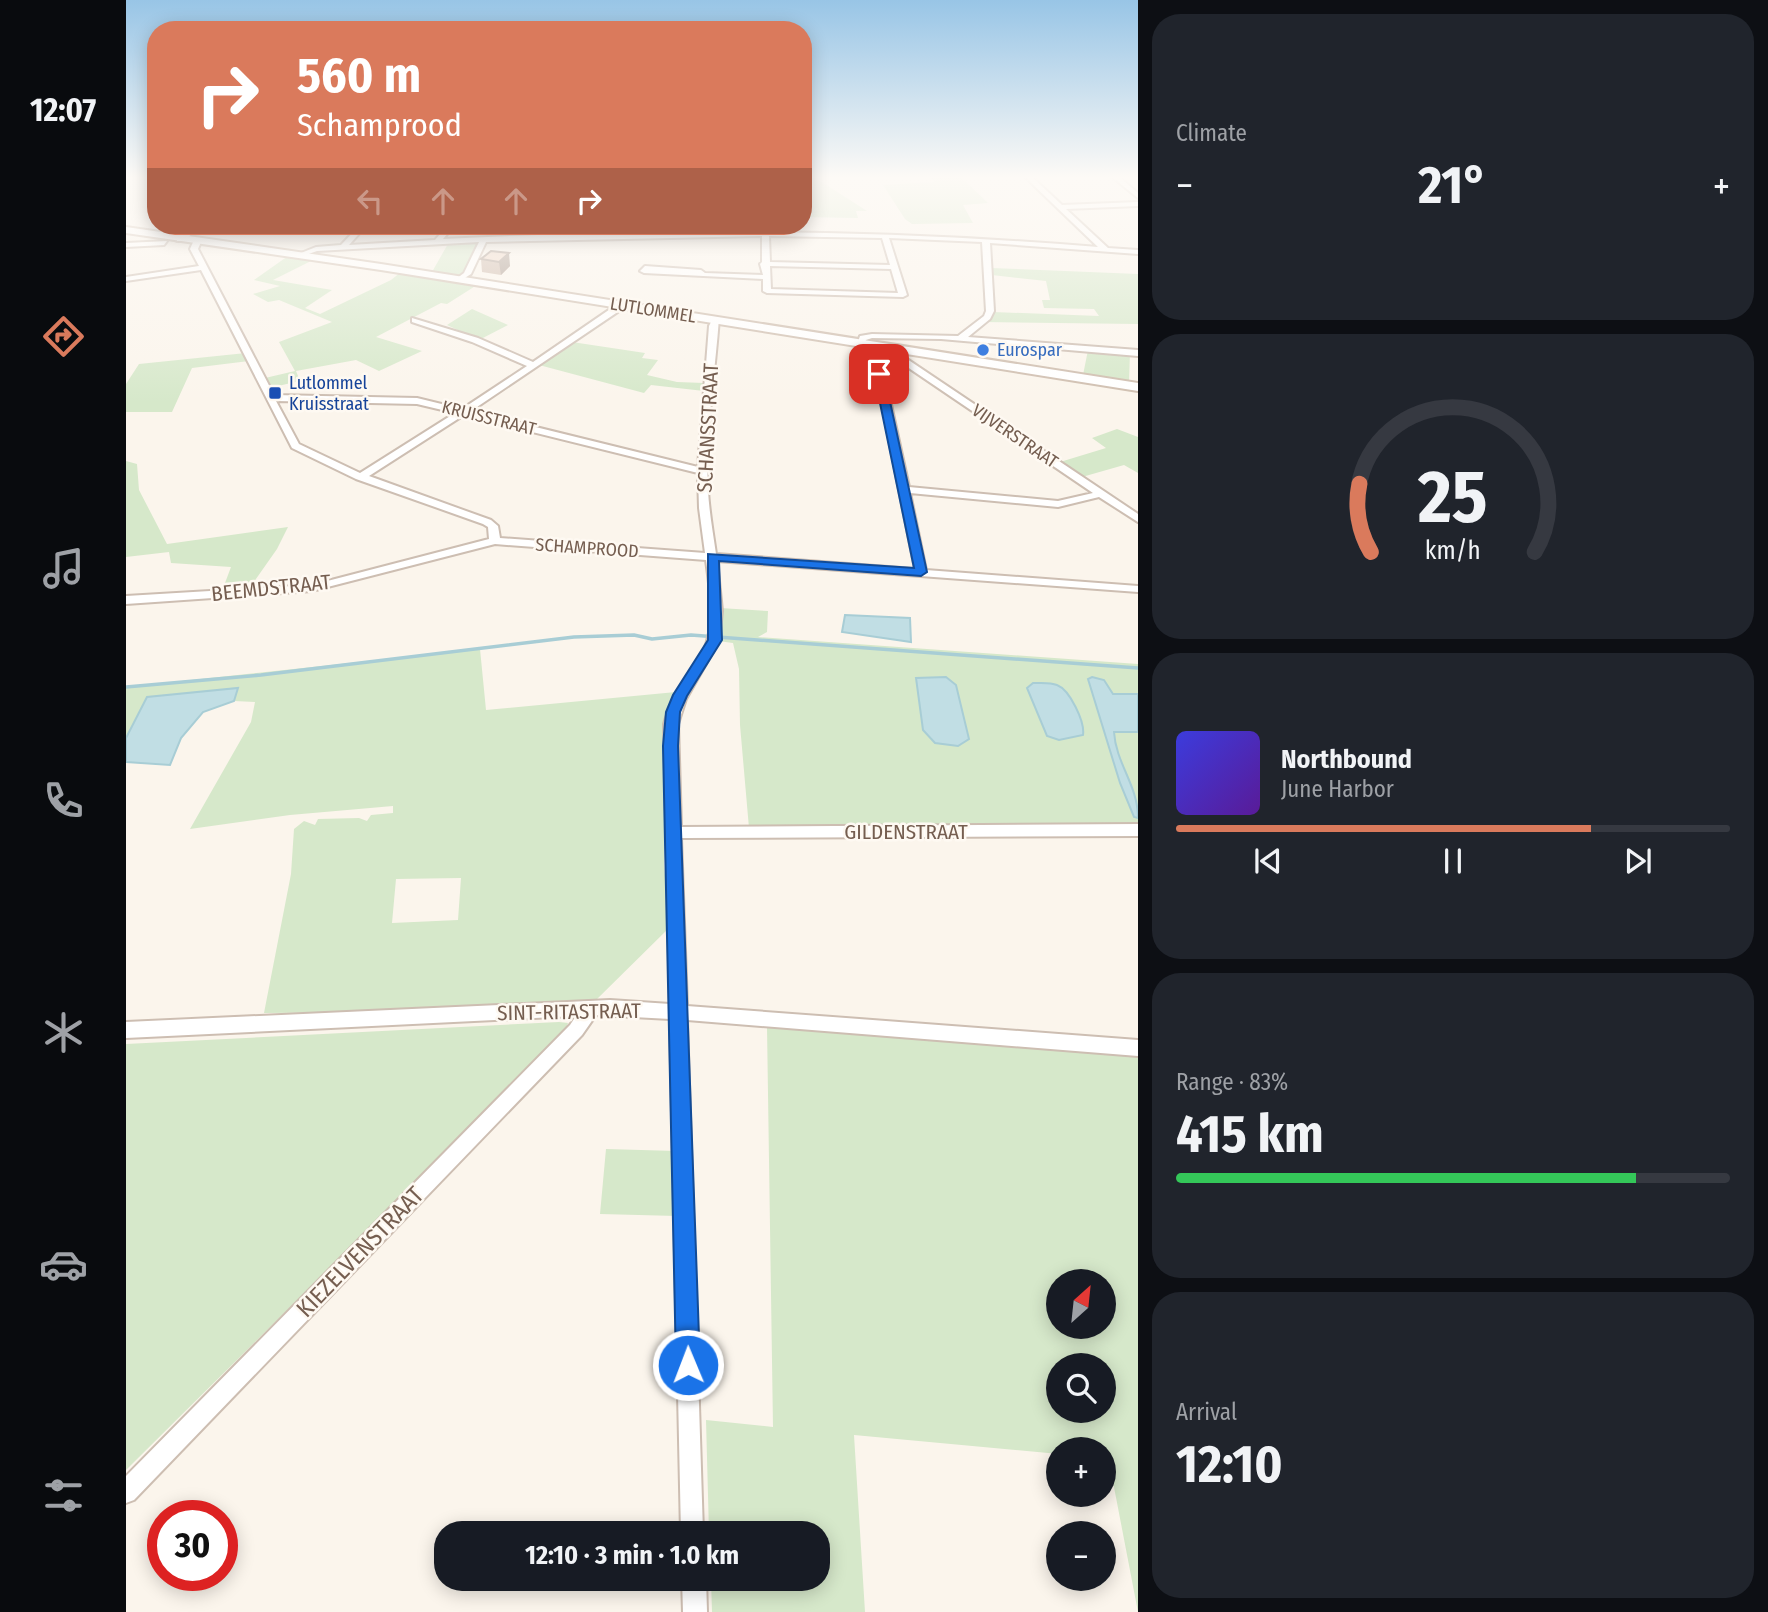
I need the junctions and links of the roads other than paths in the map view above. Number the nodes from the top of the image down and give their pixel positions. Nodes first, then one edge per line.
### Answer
1 (195, 252) edge
2 (278, 252) edge
3 (306, 252) edge
4 (478, 252) edge
5 (764, 252) edge
6 (890, 252) edge
7 (987, 252) edge
8 (300, 255) junction
9 (764, 264) junction
10 (895, 267) junction
11 (203, 268) junction
12 (703, 275) junction
13 (766, 277) junction
14 (126, 279) edge
15 (460, 279) junction
16 (622, 305) junction
17 (415, 320) dead end
18 (716, 320) junction
19 (961, 338) junction
20 (860, 343) junction
21 (874, 345) junction
22 (899, 349) junction
23 (1138, 352) edge
24 (533, 365) junction
25 (1138, 387) edge
26 (272, 398) junction
27 (465, 411) junction
28 (703, 471) junction
29 (360, 477) junction
30 (905, 490) junction
31 (1101, 494) junction
32 (1138, 519) edge
33 (495, 541) junction
34 (713, 557) junction
35 (921, 572) junction
36 (1138, 589) edge
37 (126, 600) edge
38 (1138, 830) edge
39 (674, 833) junction
40 (591, 1008) junction
41 (679, 1013) junction
42 (126, 1030) edge
43 (1138, 1048) edge
44 (126, 1492) edge
45 (692, 1521) edge
46 (694, 1591) edge
47 (695, 1612) edge

1 - 11 street
2 - 8 main road, LUTLOMMEL
3 - 8 street
4 - 15 street
5 - 9 street
6 - 10 street
7 - 19 street
8 - 15 main road, LUTLOMMEL
9 - 10 street
9 - 13 street
10 - 13 street
11 - 14 street
11 - 26 street
12 - 12 street
12 - 13 street
15 - 16 main road, LUTLOMMEL
16 - 18 main road, LUTLOMMEL
16 - 24 street
17 - 24 street
18 - 20 main road, LUTLOMMEL
18 - 28 street, SCHANSSTRAAT
19 - 20 street
19 - 23 street
20 - 21 main road, LUTLOMMEL
21 - 22 main road, LUTLOMMEL
21 - 30 street
22 - 25 main road, LUTLOMMEL
22 - 31 street, VIJVERSTRAAT
24 - 27 street
26 - 27 street, KRUISSTRAAT
26 - 29 street
27 - 28 street, KRUISSTRAAT
27 - 29 street
28 - 34 street, SCHANSSTRAAT
29 - 33 street
30 - 31 street
30 - 35 street
31 - 32 street, VIJVERSTRAAT
33 - 34 street, SCHAMPROOD
33 - 37 street, BEEMDSTRAAT
34 - 35 street, SCHAMPROOD
34 - 39 street, SCHANSSTRAAT
35 - 36 street, SCHAMPROOD
38 - 39 street, GILDENSTRAAT
39 - 41 street, SCHANSSTRAAT
40 - 41 street, SINT-RITASTRAAT
40 - 42 street, SINT-RITASTRAAT
40 - 44 street, KIEZELVENSTRAAT
41 - 43 street, SINT-RITASTRAAT
41 - 45 street, SCHANSSTRAAT
46 - 47 street

